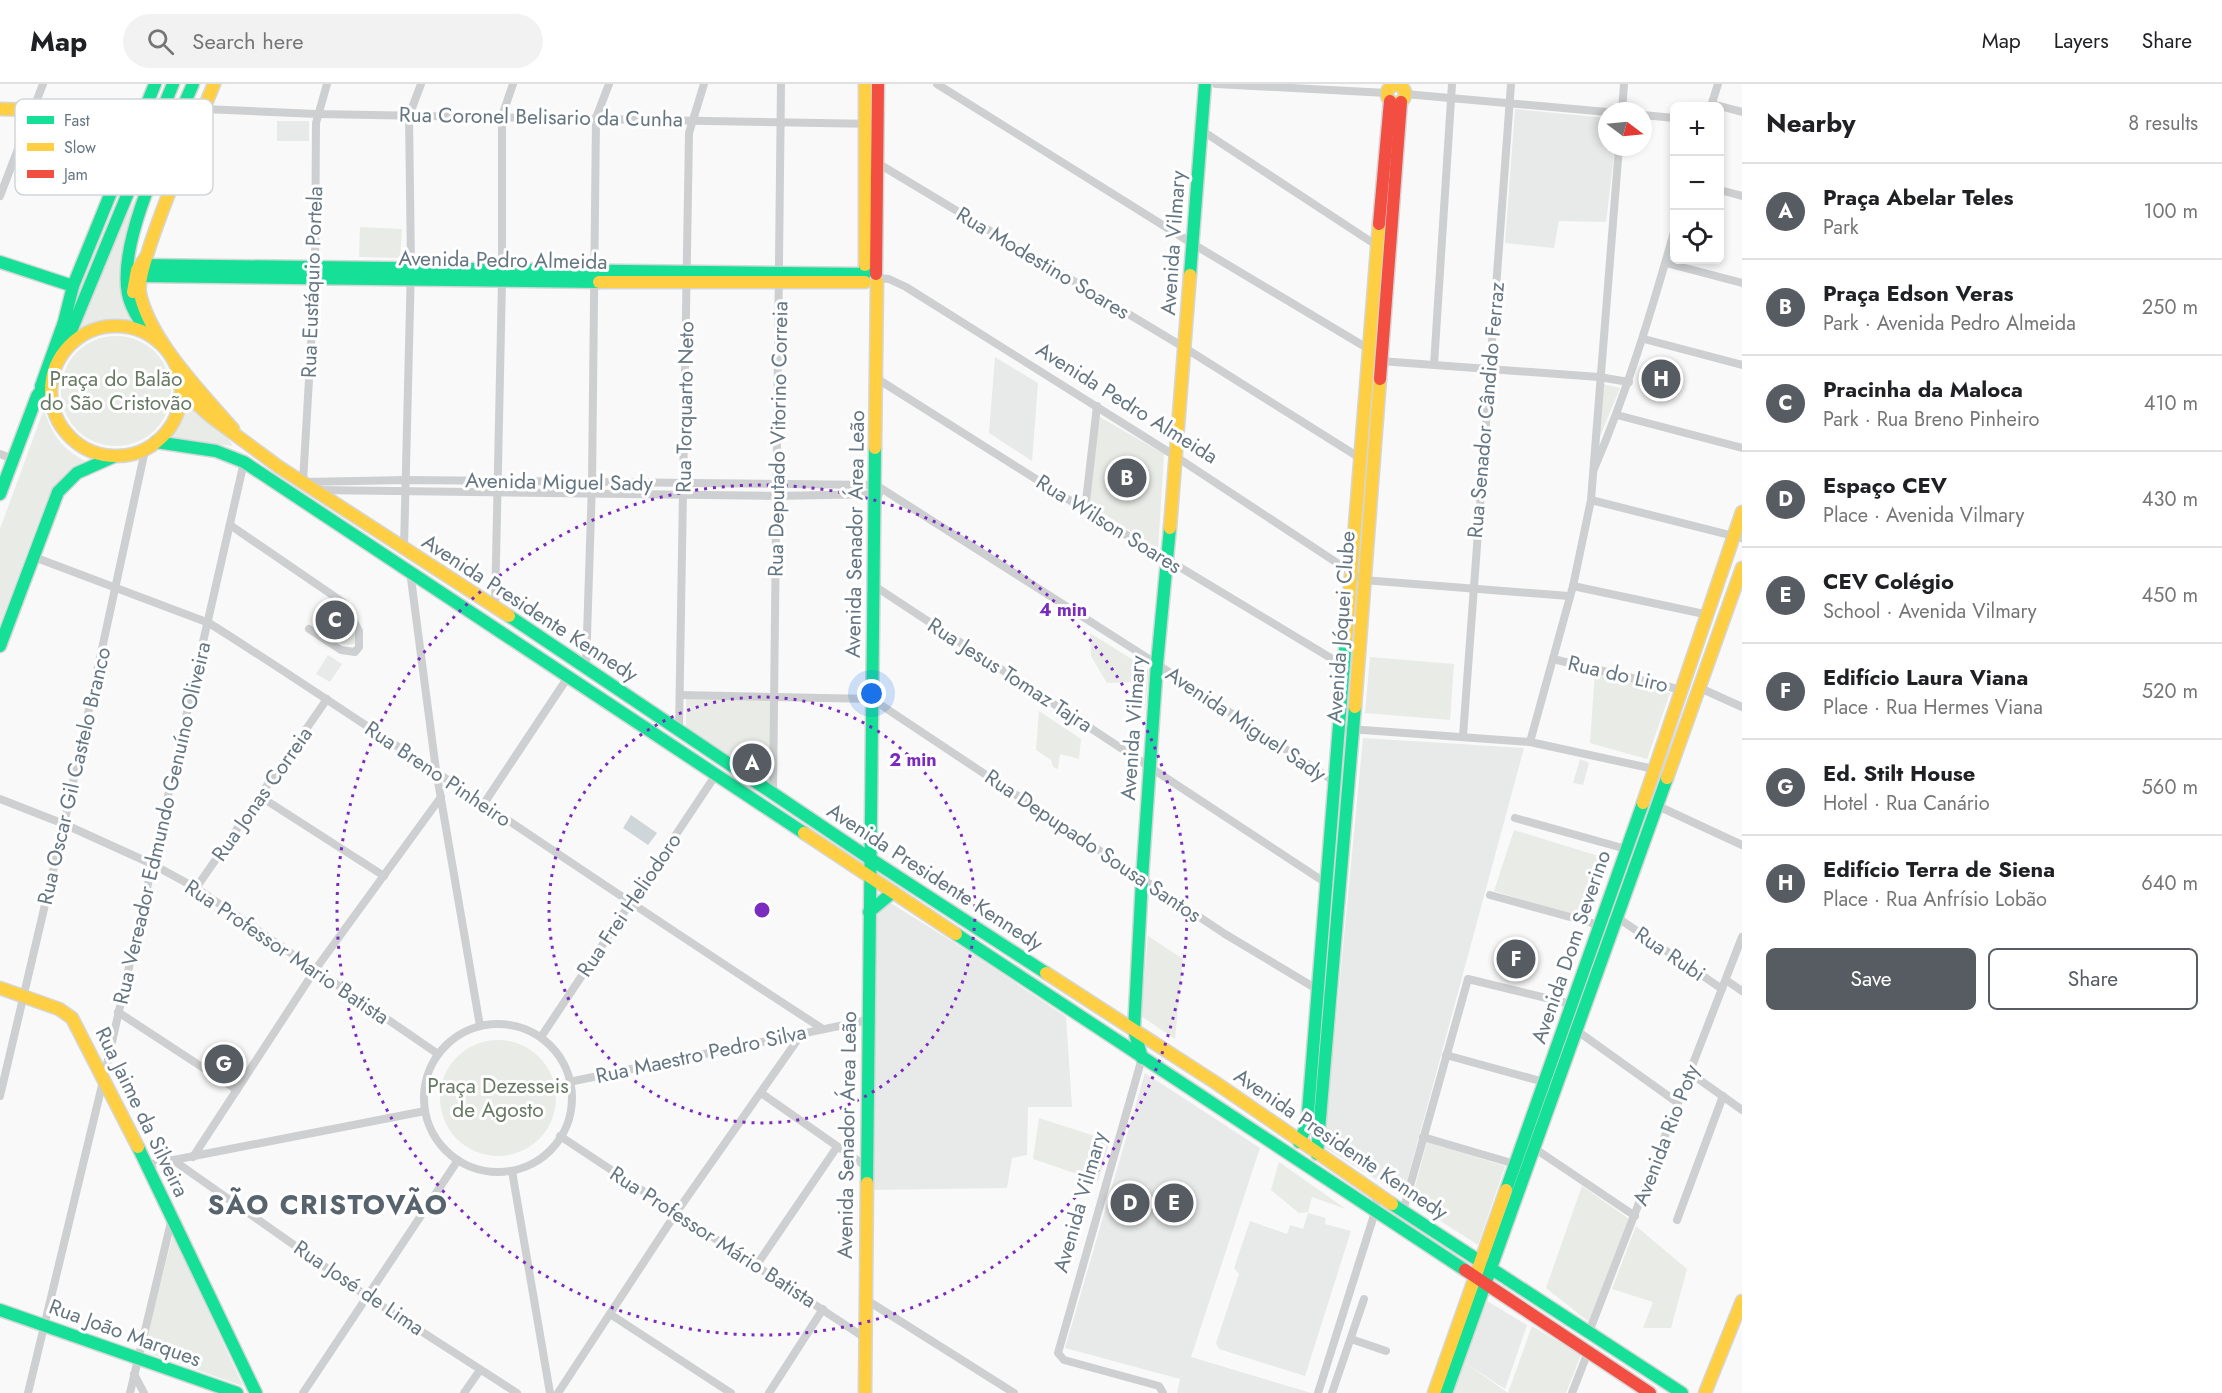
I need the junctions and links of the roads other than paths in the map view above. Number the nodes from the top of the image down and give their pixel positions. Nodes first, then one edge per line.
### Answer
1 (43, 84) edge
2 (155, 84) edge
3 (173, 84) edge
4 (193, 84) edge
5 (214, 84) edge
6 (327, 84) edge
7 (421, 84) edge
8 (513, 84) edge
9 (609, 84) edge
10 (704, 84) edge
11 (781, 84) edge
12 (865, 84) edge
13 (878, 84) edge
14 (937, 84) edge
15 (1204, 84) edge
16 (1216, 84) edge
17 (1452, 84) edge
18 (1511, 84) edge
19 (1624, 84) edge
20 (1718, 84) edge
21 (1396, 92) edge
22 (1450, 98) junction
23 (37, 99) edge
24 (149, 99) edge
25 (167, 99) edge
26 (187, 99) edge
27 (208, 99) edge
28 (1623, 102) edge
29 (1713, 102) edge
30 (1509, 104) junction
31 (0, 108) edge
32 (1724, 108) edge
33 (15, 109) edge
34 (213, 109) edge
35 (1598, 111) edge
36 (1742, 112) edge
37 (317, 114) junction
38 (409, 116) junction
39 (502, 116) junction
40 (1652, 116) edge
41 (596, 118) junction
42 (1670, 118) edge
43 (691, 119) junction
44 (782, 124) junction
45 (872, 125) junction
46 (1201, 130) junction
47 (1618, 156) edge
48 (15, 157) edge
49 (879, 164) junction
50 (1724, 191) edge
51 (110, 195) edge
52 (127, 195) edge
53 (148, 195) edge
54 (171, 195) edge
55 (0, 196) edge
56 (1742, 196) edge
57 (109, 238) junction
58 (1193, 244) junction
59 (1376, 245) junction
60 (1670, 248) edge
61 (0, 262) edge
62 (1666, 263) junction
63 (315, 264) junction
64 (144, 266) junction
65 (502, 267) junction
66 (411, 272) junction
67 (595, 276) junction
68 (315, 277) junction
69 (687, 278) junction
70 (872, 278) junction
71 (779, 279) junction
72 (502, 281) junction
73 (1742, 283) edge
74 (73, 286) junction
75 (134, 313) junction
76 (64, 322) junction
77 (154, 338) junction
78 (1644, 339) junction
79 (1185, 348) junction
80 (1367, 348) junction
81 (59, 359) junction
82 (1380, 361) junction
83 (1434, 365) junction
84 (1742, 365) edge
85 (1490, 369) junction
86 (53, 374) junction
87 (1599, 377) junction
88 (179, 378) junction
89 (876, 378) junction
90 (1629, 382) junction
91 (37, 396) junction
92 (1097, 406) junction
93 (1617, 415) junction
94 (243, 441) junction
95 (156, 442) junction
96 (190, 446) junction
97 (1742, 448) edge
98 (0, 454) edge
99 (115, 456) junction
100 (144, 456) junction
101 (1175, 456) junction
102 (1360, 458) junction
103 (13, 459) junction
104 (244, 462) junction
105 (1591, 475) junction
106 (407, 480) junction
107 (303, 482) junction
108 (592, 483) junction
109 (685, 483) junction
110 (777, 483) junction
111 (497, 487) junction
112 (315, 490) junction
113 (406, 491) junction
114 (878, 491) junction
115 (592, 493) junction
116 (0, 494) edge
117 (684, 494) junction
118 (776, 496) junction
119 (1591, 500) junction
120 (1085, 510) junction
121 (1742, 512) edge
122 (230, 525) junction
123 (1738, 537) edge
124 (404, 548) junction
125 (34, 557) junction
126 (1167, 560) junction
127 (1742, 568) edge
128 (1351, 570) junction
129 (410, 571) junction
130 (1363, 580) junction
131 (873, 585) junction
132 (1573, 586) junction
133 (116, 588) junction
134 (1472, 588) junction
135 (1569, 596) junction
136 (495, 607) junction
137 (1708, 615) junction
138 (209, 623) junction
139 (309, 629) dead end
140 (0, 646) edge
141 (1553, 659) junction
142 (1157, 664) junction
143 (586, 666) junction
144 (1344, 666) junction
145 (568, 677) junction
146 (1700, 688) junction
147 (1682, 690) junction
148 (681, 695) junction
149 (776, 697) junction
150 (327, 699) junction
151 (872, 699) junction
152 (1742, 707) edge
153 (1340, 728) junction
154 (1354, 729) junction
155 (679, 732) junction
156 (1462, 736) junction
157 (1530, 742) junction
158 (1150, 768) junction
159 (436, 770) junction
160 (1654, 770) junction
161 (717, 773) junction
162 (1335, 782) junction
163 (773, 793) junction
164 (261, 796) junction
165 (441, 797) junction
166 (0, 799) edge
167 (483, 805) junction
168 (1658, 806) junction
169 (1515, 818) dead end
170 (64, 824) junction
171 (1742, 845) edge
172 (1626, 849) junction
173 (869, 858) junction
174 (152, 864) junction
175 (384, 876) junction
176 (870, 877) junction
177 (1142, 879) junction
178 (1327, 884) junction
179 (196, 888) junction
180 (1339, 888) junction
181 (893, 892) junction
182 (1490, 895) dead end
183 (629, 904) junction
184 (869, 912) junction
185 (1618, 918) junction
186 (1599, 925) junction
187 (1742, 937) edge
188 (315, 970) junction
189 (1726, 980) junction
190 (0, 988) edge
191 (1317, 988) junction
192 (1722, 989) junction
193 (1742, 991) edge
194 (22, 996) junction
195 (1330, 997) junction
196 (1571, 1004) junction
197 (118, 1012) junction
198 (868, 1020) junction
199 (480, 1026) junction
200 (823, 1029) junction
201 (1134, 1030) junction
202 (1576, 1030) junction
203 (803, 1032) junction
204 (542, 1037) junction
205 (438, 1054) junction
206 (1446, 1055) junction
207 (1142, 1058) junction
208 (1690, 1073) junction
209 (104, 1077) junction
210 (569, 1082) junction
211 (1544, 1082) junction
212 (237, 1090) junction
213 (761, 1093) junction
214 (0, 1096) edge
215 (1723, 1096) junction
216 (1678, 1103) junction
217 (1742, 1110) edge
218 (426, 1111) junction
219 (560, 1136) junction
220 (1423, 1137) junction
221 (1299, 1142) junction
222 (837, 1147) junction
223 (1534, 1148) junction
224 (1317, 1154) junction
225 (193, 1157) junction
226 (172, 1160) junction
227 (458, 1161) junction
228 (1515, 1164) junction
229 (148, 1165) junction
230 (867, 1167) junction
231 (512, 1170) junction
232 (1377, 1194) junction
233 (1403, 1211) junction
234 (1375, 1212) junction
235 (676, 1214) junction
236 (1635, 1216) junction
237 (172, 1218) junction
238 (1677, 1220) dead end
239 (756, 1266) junction
240 (1485, 1266) junction
241 (1480, 1280) junction
242 (369, 1297) junction
243 (865, 1299) junction
244 (1364, 1299) dead end
245 (1742, 1301) edge
246 (0, 1310) edge
247 (823, 1310) junction
248 (610, 1314) junction
249 (43, 1324) junction
250 (1589, 1332) junction
251 (865, 1338) junction
252 (1351, 1339) junction
253 (1386, 1351) dead end
254 (1588, 1352) junction
255 (138, 1359) junction
256 (480, 1370) junction
257 (1649, 1372) junction
258 (134, 1374) junction
259 (1334, 1392) edge
260 (1646, 1392) edge
261 (28, 1393) edge
262 (130, 1393) edge
263 (144, 1393) edge
264 (237, 1393) edge
265 (256, 1393) edge
266 (303, 1393) edge
267 (464, 1393) edge
268 (517, 1393) edge
269 (550, 1393) edge
270 (558, 1393) edge
271 (731, 1393) edge
272 (769, 1393) edge
273 (865, 1393) edge
274 (1014, 1393) edge
275 (1163, 1393) edge
276 (1318, 1393) edge
277 (1434, 1393) edge
278 (1446, 1393) edge
279 (1572, 1393) edge
280 (1682, 1393) edge
281 (1704, 1393) edge

1 - 23 street
2 - 24 main road
3 - 25 main road
4 - 26 main road
5 - 27 main road
6 - 37 street, Rua Eustáquio Portela
7 - 38 street
8 - 39 street
9 - 41 street
10 - 43 street, Rua Torquarto Neto
11 - 44 street, Rua Deputado Vitorino Correia
12 - 45 main road, Avenida Senador Área Leão
13 - 45 main road, Avenida Senador Área Leão
14 - 58 street
15 - 46 main road, Avenida Vilmary
16 - 21 street
17 - 22 street
18 - 30 street, Rua Senador Cândido Ferraz
19 - 28 street
20 - 29 street
21 - 22 street
21 - 59 main road, Avenida Jóquei Clube
21 - 82 main road, Avenida Jóquei Clube
22 - 30 street
22 - 83 street
30 - 35 street
30 - 85 street, Rua Senador Cândido Ferraz
31 - 33 main road
32 - 36 street
34 - 37 street, Rua Coronel Belisario da Cunha
37 - 38 street, Rua Coronel Belisario da Cunha
37 - 63 street, Rua Eustáquio Portela
38 - 39 street, Rua Coronel Belisario da Cunha
38 - 66 street
39 - 41 street, Rua Coronel Belisario da Cunha
39 - 65 street
40 - 42 street
41 - 43 street, Rua Coronel Belisario da Cunha
41 - 67 street
43 - 44 street, Rua Coronel Belisario da Cunha
43 - 69 street, Rua Torquarto Neto
44 - 45 street, Rua Coronel Belisario da Cunha
44 - 71 street, Rua Deputado Vitorino Correia
45 - 49 main road, Avenida Senador Área Leão
45 - 70 main road, Avenida Senador Área Leão
46 - 58 main road, Avenida Vilmary
46 - 59 street
47 - 87 street
48 - 55 street
49 - 70 main road, Avenida Senador Área Leão
49 - 79 street, Rua Modestino Soares
50 - 56 street
51 - 74 main road
52 - 57 main road
53 - 75 main road
54 - 64 main road
57 - 76 main road
57 - 81 main road
58 - 79 main road, Avenida Vilmary
58 - 80 street
59 - 80 main road, Avenida Jóquei Clube
60 - 62 street
61 - 74 main road
62 - 73 street
62 - 78 street
63 - 64 main road, Avenida Pedro Almeida
63 - 66 main road, Avenida Pedro Almeida
63 - 68 street, Rua Eustáquio Portela
64 - 68 main road, Avenida Pedro Almeida
64 - 75 main road
64 - 94 main road
65 - 66 main road, Avenida Pedro Almeida
65 - 67 main road, Avenida Pedro Almeida
65 - 72 street
66 - 68 main road, Avenida Pedro Almeida
66 - 72 main road, Avenida Pedro Almeida
66 - 106 street
67 - 69 main road, Avenida Pedro Almeida
67 - 72 main road, Avenida Pedro Almeida
67 - 108 street
68 - 107 street, Rua Eustáquio Portela
69 - 71 main road, Avenida Pedro Almeida
69 - 109 street, Rua Torquarto Neto
70 - 71 main road, Avenida Pedro Almeida
70 - 89 main road, Avenida Senador Área Leão
70 - 92 street, Avenida Pedro Almeida
71 - 110 street, Rua Deputado Vitorino Correia
72 - 111 street
74 - 76 main road
75 - 77 main road
76 - 91 main road
77 - 81 main road
77 - 88 main road
78 - 84 street
78 - 90 street
79 - 101 main road, Avenida Vilmary
79 - 102 street, Rua Modestino Soares
80 - 82 street
80 - 102 main road, Avenida Jóquei Clube
81 - 86 main road
82 - 83 street
82 - 130 main road, Avenida Jóquei Clube
83 - 85 street
85 - 87 street
85 - 134 street, Rua Senador Cândido Ferraz
86 - 91 main road
86 - 99 main road
87 - 90 street
87 - 105 street
88 - 94 main road, Avenida Presidente Kennedy
88 - 95 main road
89 - 114 main road, Avenida Senador Área Leão
89 - 120 street, Rua Wilson Soares
90 - 93 street
91 - 103 main road
92 - 101 street, Avenida Pedro Almeida
92 - 120 street
93 - 97 street
93 - 105 street
94 - 107 main road, Avenida Presidente Kennedy
95 - 96 main road, Avenida Presidente Kennedy
95 - 99 main road
96 - 100 main road
96 - 104 main road, Avenida Presidente Kennedy
98 - 103 street
99 - 125 main road
100 - 125 main road
100 - 133 street, Rua Oscar Gil Castelo Branco
101 - 126 main road, Avenida Vilmary
101 - 128 street, Avenida Pedro Almeida
102 - 128 main road, Avenida Jóquei Clube
103 - 116 main road
104 - 122 street, Rua Vereador Edmundo Genuíno Oliveira
104 - 129 main road, Avenida Presidente Kennedy
105 - 119 street
106 - 107 street, Avenida Miguel Sady
106 - 111 street, Avenida Miguel Sady
106 - 113 street
107 - 112 main road, Avenida Presidente Kennedy
108 - 109 street, Avenida Miguel Sady
108 - 111 street, Avenida Miguel Sady
108 - 115 street
109 - 110 street, Avenida Miguel Sady
109 - 117 street, Rua Torquarto Neto
110 - 114 street, Avenida Miguel Sady
110 - 118 street, Rua Deputado Vitorino Correia
111 - 113 street, Avenida Miguel Sady
111 - 115 street, Avenida Miguel Sady
111 - 136 street
112 - 113 street, Avenida Miguel Sady
112 - 124 main road, Avenida Presidente Kennedy
113 - 124 street
114 - 118 street, Avenida Miguel Sady
114 - 131 main road, Avenida Senador Área Leão
114 - 142 street, Avenida Miguel Sady
115 - 117 street, Avenida Miguel Sady
115 - 143 street
117 - 118 street, Avenida Miguel Sady
117 - 148 street, Rua Torquarto Neto
118 - 149 street, Rua Deputado Vitorino Correia
119 - 123 street
119 - 132 street
120 - 126 street, Rua Wilson Soares
121 - 123 main road, Avenida Dom Severino
122 - 138 street, Rua Vereador Edmundo Genuíno Oliveira
122 - 139 street
123 - 137 main road, Avenida Dom Severino
124 - 136 main road, Avenida Presidente Kennedy
125 - 133 street, Rua Breno Pinheiro
125 - 140 main road
126 - 142 main road, Avenida Vilmary
126 - 144 street, Rua Wilson Soares
127 - 146 main road, Avenida Dom Severino
128 - 130 street, Avenida Pedro Almeida
128 - 144 main road, Avenida Jóquei Clube
129 - 145 main road, Avenida Presidente Kennedy
129 - 159 street
130 - 134 street
130 - 154 main road, Avenida Jóquei Clube
131 - 151 main road, Avenida Senador Área Leão
131 - 158 street, Rua Jesus Tomaz Tajra
132 - 135 street
132 - 137 street
133 - 138 street, Rua Breno Pinheiro
133 - 170 street, Rua Oscar Gil Castelo Branco
134 - 135 street
134 - 156 street, Rua Senador Cândido Ferraz
135 - 141 street
136 - 143 main road, Avenida Presidente Kennedy
137 - 147 main road, Avenida Dom Severino
138 - 150 street, Rua Breno Pinheiro
138 - 174 street, Rua Vereador Edmundo Genuíno Oliveira
141 - 147 street, Rua do Liro
141 - 157 street
142 - 158 main road, Avenida Vilmary
142 - 162 street, Avenida Miguel Sady
143 - 155 main road, Avenida Presidente Kennedy
144 - 153 main road, Avenida Jóquei Clube
145 - 161 main road, Avenida Presidente Kennedy
145 - 167 street
146 - 152 street
146 - 168 main road, Avenida Dom Severino
147 - 160 main road, Avenida Dom Severino
148 - 149 street
148 - 155 street, Rua Torquarto Neto
149 - 151 street
149 - 163 street, Rua Deputado Vitorino Correia
150 - 159 street, Rua Breno Pinheiro
150 - 164 street, Rua Jonas Correia
151 - 173 main road, Avenida Senador Área Leão
151 - 177 street, Rua Depupado Sousa Santos
153 - 154 street
153 - 162 main road, Avenida Jóquei Clube
154 - 156 street
154 - 180 main road, Avenida Jóquei Clube
155 - 163 main road, Avenida Presidente Kennedy
156 - 157 street
157 - 160 street
158 - 177 main road, Avenida Vilmary
158 - 178 street, Rua Jesus Tomaz Tajra
159 - 165 street
159 - 167 street, Rua Breno Pinheiro
160 - 172 main road, Avenida Dom Severino
161 - 176 main road, Avenida Presidente Kennedy
161 - 183 street, Rua Frei Heliodoro
162 - 178 main road, Avenida Jóquei Clube
163 - 173 main road, Avenida Presidente Kennedy
164 - 175 street
164 - 179 street, Rua Jonas Correia
165 - 175 street
165 - 199 street
166 - 170 street, Rua Professor Mario Batista
167 - 183 street, Rua Breno Pinheiro
168 - 171 street
168 - 185 main road, Avenida Dom Severino
169 - 172 street
170 - 174 street, Rua Professor Mario Batista
170 - 194 street, Rua Oscar Gil Castelo Branco
172 - 186 main road, Avenida Dom Severino
173 - 176 main road, Avenida Senador Área Leão
173 - 201 main road, Avenida Presidente Kennedy
174 - 179 street, Rua Professor Mario Batista
174 - 197 street, Rua Vereador Edmundo Genuíno Oliveira
175 - 188 street
176 - 181 main road, Avenida Presidente Kennedy
176 - 184 main road, Avenida Senador Área Leão
177 - 191 street, Rua Depupado Sousa Santos
177 - 201 main road, Avenida Vilmary
178 - 180 street, Rua Jesus Tomaz Tajra
178 - 191 main road, Avenida Jóquei Clube
179 - 188 street, Rua Professor Mario Batista
180 - 195 main road, Avenida Jóquei Clube
181 - 184 main road
181 - 207 main road, Avenida Presidente Kennedy
182 - 186 street
183 - 200 street, Rua Breno Pinheiro
183 - 204 street, Rua Frei Heliodoro
184 - 198 main road, Avenida Senador Área Leão
185 - 192 street, Rua Rubi
185 - 202 main road, Avenida Dom Severino
186 - 196 main road, Avenida Dom Severino
187 - 189 street, Avenida Rio Poty
188 - 205 street, Rua Professor Mario Batista
188 - 212 street
189 - 192 street, Avenida Rio Poty
189 - 193 street, Rua Rubi
190 - 194 main road, Rua Jaime da Silveira
191 - 195 street, Rua Depupado Sousa Santos
191 - 221 main road, Avenida Jóquei Clube
192 - 208 street, Avenida Rio Poty
194 - 209 main road, Rua Jaime da Silveira
194 - 214 street, Rua Oscar Gil Castelo Branco
195 - 224 main road, Avenida Jóquei Clube
196 - 206 street
196 - 211 main road, Avenida Dom Severino
197 - 209 street, Rua Vereador Edmundo Genuíno Oliveira
197 - 212 street
198 - 200 street, Rua Maestro Pedro Silva
198 - 230 main road, Avenida Senador Área Leão
199 - 204 street
199 - 205 street
200 - 203 street, Rua Maestro Pedro Silva
201 - 207 main road, Avenida Vilmary
201 - 221 main road, Avenida Presidente Kennedy
202 - 216 street
202 - 223 main road, Avenida Dom Severino
203 - 210 street, Rua Maestro Pedro Silva
203 - 213 street
204 - 210 street
205 - 218 street
206 - 211 street
206 - 220 street
207 - 234 main road, Avenida Presidente Kennedy
207 - 275 street, Avenida Vilmary
208 - 215 street
208 - 216 street, Avenida Rio Poty
209 - 229 main road, Rua Jaime da Silveira
209 - 249 street, Rua Vereador Edmundo Genuíno Oliveira
210 - 219 street
211 - 228 main road, Avenida Dom Severino
212 - 225 street
213 - 222 street
213 - 235 street
215 - 217 street
215 - 238 street
216 - 236 street, Avenida Rio Poty
218 - 225 street
218 - 227 street
219 - 231 street
219 - 235 street, Rua Professor Mário Batista
220 - 228 street
220 - 233 street
221 - 224 main road, Avenida Presidente Kennedy
222 - 230 street
222 - 239 street
223 - 236 street
223 - 240 main road, Avenida Dom Severino
224 - 232 main road, Avenida Presidente Kennedy
225 - 226 street
226 - 229 street
226 - 242 street, Rua José de Lima
227 - 231 street
227 - 242 street
228 - 240 main road, Avenida Dom Severino
229 - 237 main road, Rua Jaime da Silveira
230 - 243 main road, Avenida Senador Área Leão
231 - 269 street
232 - 233 main road, Avenida Presidente Kennedy
232 - 234 street
233 - 240 main road, Avenida Presidente Kennedy
234 - 241 main road, Avenida Presidente Kennedy
234 - 276 street
235 - 239 street, Rua Professor Mário Batista
235 - 248 street
236 - 250 street, Avenida Rio Poty
237 - 255 street
237 - 265 main road, Rua Jaime da Silveira
239 - 247 street, Rua Professor Mário Batista
240 - 241 main road, Avenida Dom Severino
240 - 250 main road, Avenida Presidente Kennedy
241 - 254 main road, Avenida Presidente Kennedy
241 - 277 main road, Avenida Dom Severino
241 - 278 main road, Avenida Dom Severino
242 - 256 street, Rua José de Lima
242 - 266 street
243 - 251 main road, Avenida Senador Área Leão
243 - 274 street
244 - 252 street
245 - 281 main road
246 - 249 main road, Rua João Marques
247 - 251 street, Rua Professor Mário Batista
247 - 272 street
248 - 270 street
248 - 271 street
249 - 255 main road, Rua João Marques
249 - 261 street, Rua Vereador Edmundo Genuíno Oliveira
250 - 257 main road, Avenida Presidente Kennedy
251 - 273 main road, Avenida Senador Área Leão
252 - 253 street
252 - 259 street
254 - 260 main road, Avenida Presidente Kennedy
254 - 279 street
255 - 258 street
255 - 264 main road, Rua João Marques
256 - 267 street
256 - 268 street, Rua José de Lima
257 - 260 street
257 - 280 main road, Avenida Presidente Kennedy
258 - 262 street
258 - 263 street

